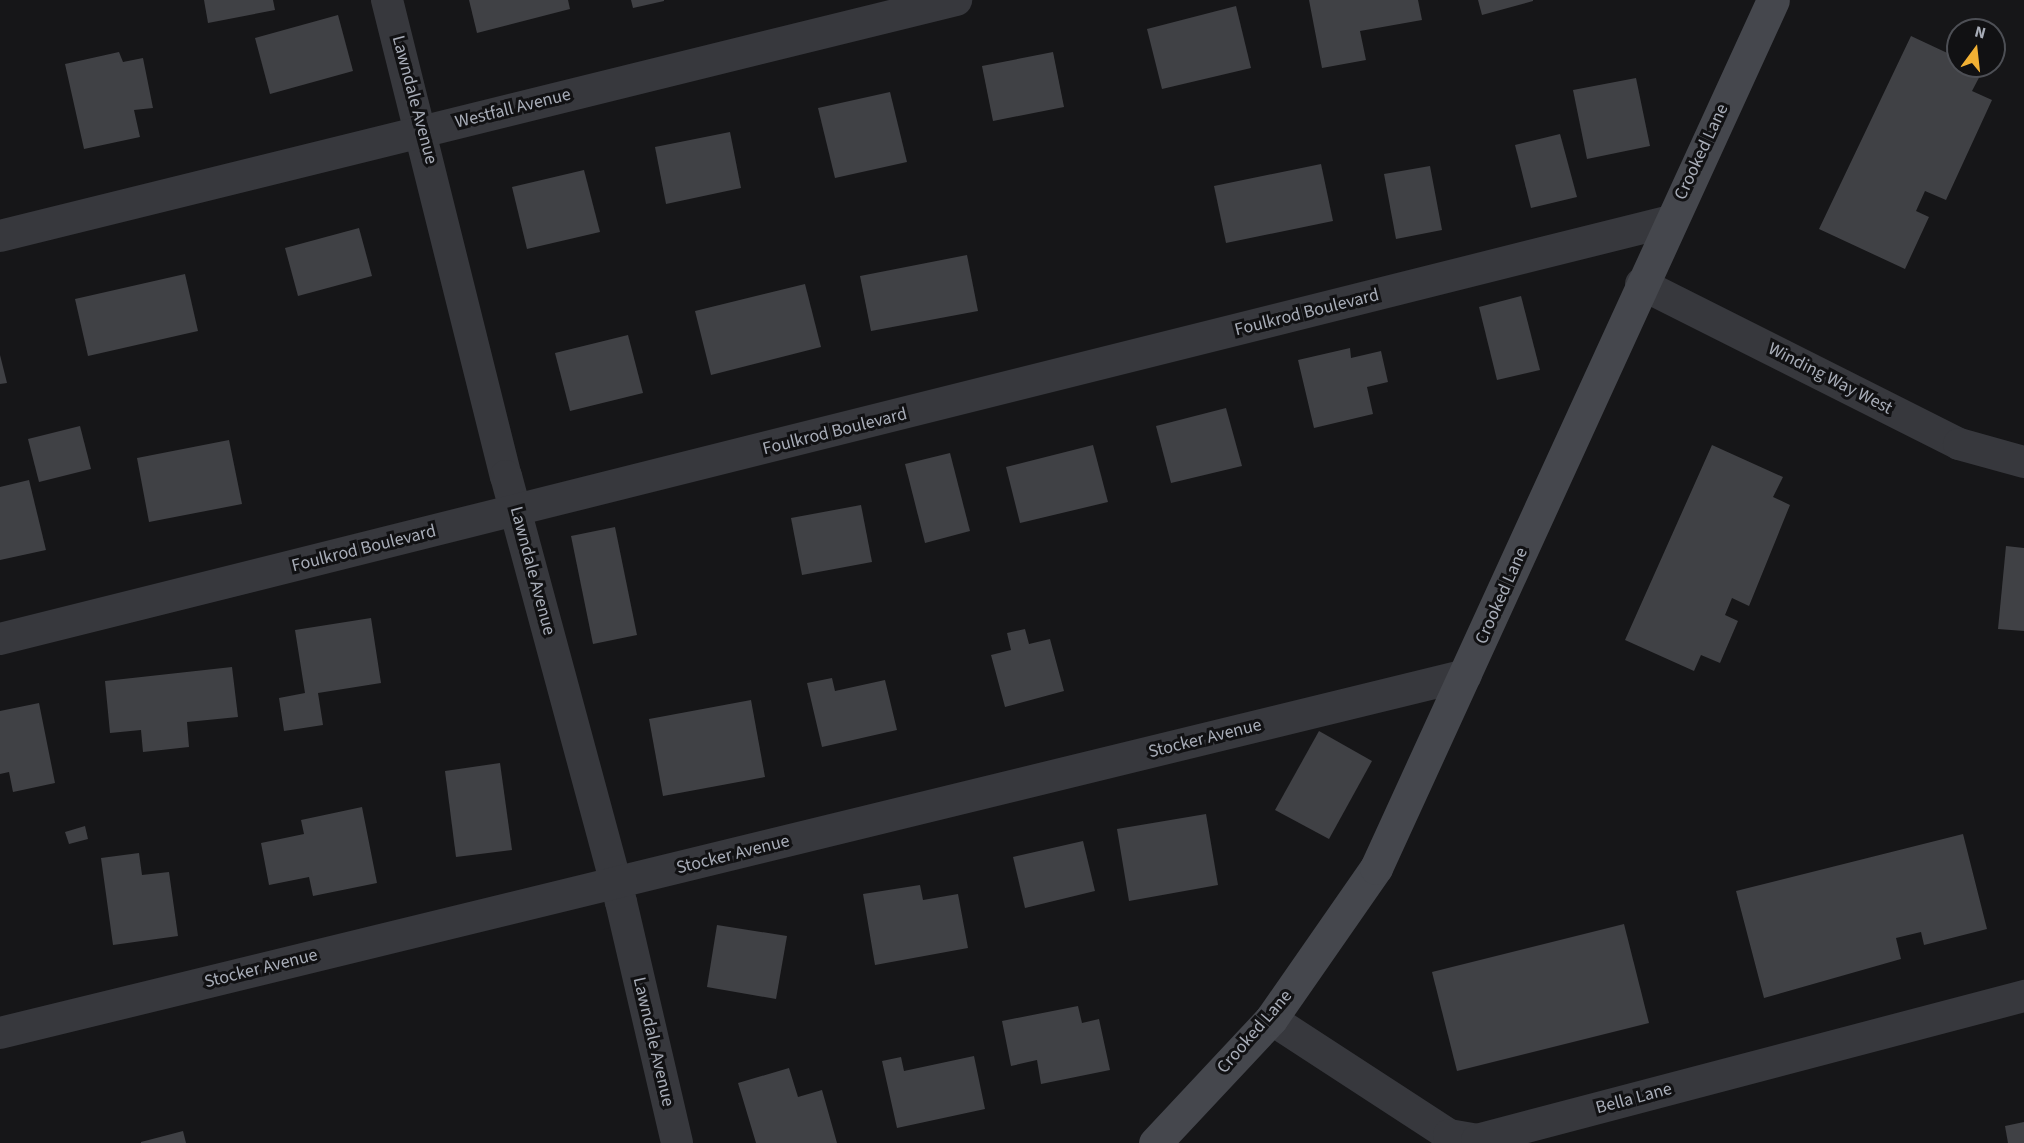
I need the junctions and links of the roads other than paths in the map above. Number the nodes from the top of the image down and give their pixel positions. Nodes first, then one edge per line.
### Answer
1 (387, 0) edge
2 (957, 0) edge
3 (1773, 0) edge
4 (423, 132) junction
5 (1670, 221) junction
6 (0, 236) edge
7 (1641, 284) junction
8 (2024, 462) edge
9 (517, 513) junction
10 (0, 639) edge
11 (1466, 675) junction
12 (616, 882) junction
13 (2024, 996) edge
14 (1271, 1019) junction
15 (0, 1033) edge
16 (677, 1143) edge
17 (1155, 1143) edge

1 - 4 street, Lawndale Avenue
2 - 4 street, Westfall Avenue
3 - 5 street, Crooked Lane
4 - 6 street, Westfall Avenue
4 - 9 street, Lawndale Avenue
5 - 7 street, Crooked Lane
5 - 9 street, Foulkrod Boulevard
7 - 8 street, Winding Way West
7 - 11 street, Crooked Lane
9 - 10 street, Foulkrod Boulevard
9 - 12 street, Lawndale Avenue
11 - 12 street, Stocker Avenue
11 - 14 street, Crooked Lane
12 - 15 street, Stocker Avenue
12 - 16 street, Lawndale Avenue
13 - 14 street, Bella Lane
14 - 17 street, Crooked Lane

